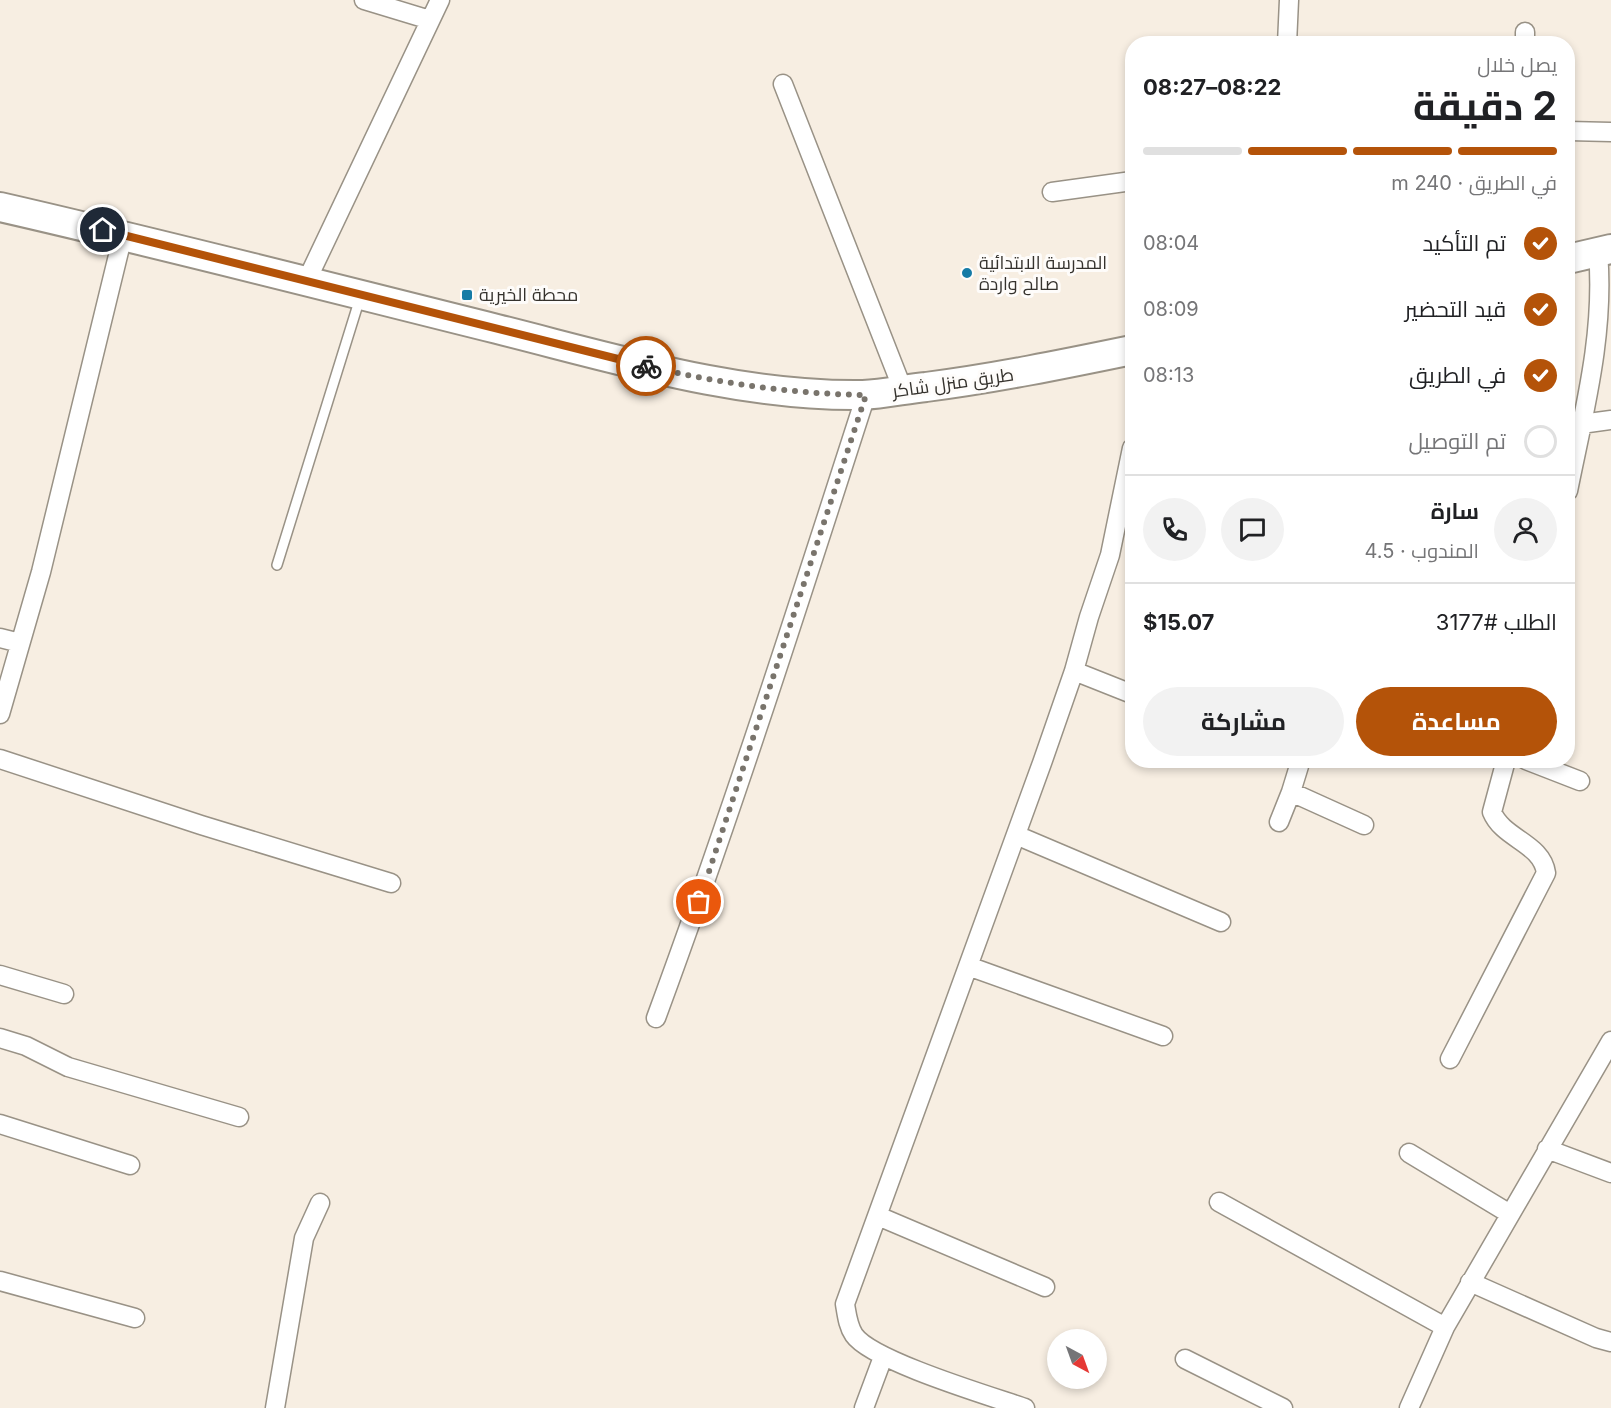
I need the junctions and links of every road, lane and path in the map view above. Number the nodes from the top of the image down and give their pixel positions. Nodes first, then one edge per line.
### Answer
1 (364, 0) edge
2 (440, 0) edge
3 (1289, 0) edge
4 (430, 20) junction
5 (1287, 36) edge
6 (783, 84) dead end
7 (1575, 131) edge
8 (1611, 132) edge
9 (1125, 182) edge
10 (1052, 192) dead end
11 (0, 207) edge
12 (123, 235) junction
13 (1605, 250) edge
14 (1575, 257) edge
15 (306, 282) junction
16 (361, 296) junction
17 (1125, 351) edge
18 (903, 390) junction
19 (866, 395) junction
20 (1611, 420) edge
21 (1581, 424) junction
22 (1575, 454) edge
23 (1125, 482) edge
24 (277, 565) dead end
25 (0, 638) edge
26 (20, 643) junction
27 (1074, 671) junction
28 (1125, 691) edge
29 (0, 714) edge
30 (0, 759) edge
31 (1298, 768) edge
32 (1504, 768) edge
33 (1547, 768) edge
34 (1580, 781) dead end
35 (1291, 792) junction
36 (1279, 822) dead end
37 (1364, 825) dead end
38 (1016, 835) junction
39 (391, 883) dead end
40 (1221, 922) dead end
41 (968, 966) junction
42 (0, 975) edge
43 (64, 994) dead end
44 (656, 1018) dead end
45 (1163, 1036) dead end
46 (0, 1038) edge
47 (1611, 1041) edge
48 (1450, 1059) dead end
49 (239, 1117) dead end
50 (0, 1124) edge
51 (1547, 1149) junction
52 (1409, 1153) dead end
53 (130, 1165) dead end
54 (1611, 1173) edge
55 (1219, 1202) dead end
56 (320, 1203) dead end
57 (1510, 1214) junction
58 (878, 1216) junction
59 (0, 1281) edge
60 (1470, 1282) junction
61 (1045, 1287) dead end
62 (135, 1318) dead end
63 (1445, 1327) junction
64 (1611, 1342) edge
65 (883, 1357) junction
66 (1185, 1359) dead end
67 (1412, 1407) edge
68 (275, 1408) edge
69 (864, 1408) edge
70 (1025, 1408) edge
71 (1283, 1408) edge

1 - 4 street
2 - 4 street
3 - 5 street
4 - 15 street
6 - 18 street
7 - 8 street
9 - 10 street
11 - 12 main road, طريق منزل شاكر
12 - 15 main road, طريق منزل شاكر
12 - 26 street
13 - 14 main road
13 - 21 street
15 - 16 main road, طريق منزل شاكر
16 - 19 main road, طريق منزل شاكر
16 - 24 lane
17 - 18 main road, طريق منزل شاكر
18 - 19 main road, طريق منزل شاكر
19 - 44 street
20 - 21 street
21 - 22 street
23 - 27 street
25 - 26 street
26 - 29 street
27 - 28 street
27 - 38 street
30 - 39 street
31 - 35 street
32 - 48 street
33 - 34 street
35 - 36 street
35 - 37 street
38 - 40 street
38 - 41 street
41 - 45 street
41 - 58 street
42 - 43 street
46 - 49 street
47 - 51 street
50 - 53 street
51 - 54 street
51 - 57 street
52 - 57 street
55 - 63 street
56 - 68 street
57 - 60 street
58 - 61 street
58 - 65 street
59 - 62 street
60 - 63 street
60 - 64 street
63 - 67 street
65 - 69 street
65 - 70 street
66 - 71 street

